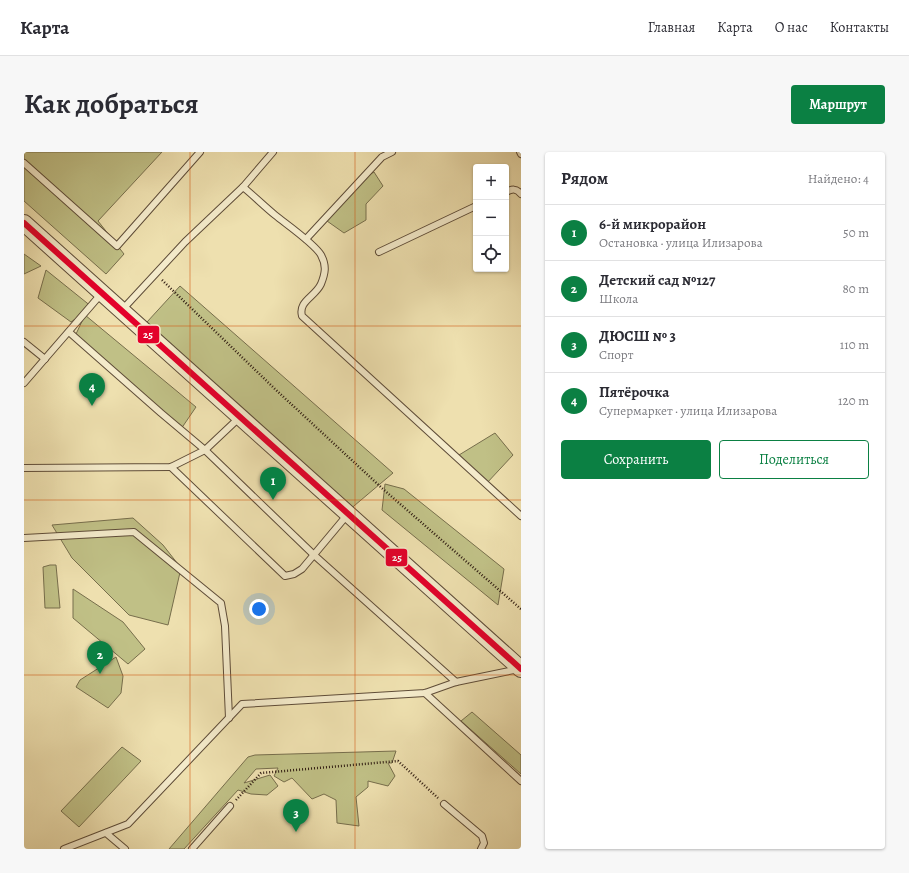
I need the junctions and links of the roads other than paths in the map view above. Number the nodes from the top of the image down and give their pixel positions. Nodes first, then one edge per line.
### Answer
1 (200, 152) edge
2 (273, 152) edge
3 (392, 152) edge
4 (24, 163) edge
5 (243, 187) junction
6 (509, 190) edge
7 (520, 191) edge
8 (473, 207) edge
9 (24, 223) edge
10 (306, 239) junction
11 (379, 252) dead end
12 (102, 293) junction
13 (122, 311) junction
14 (69, 332) junction
15 (24, 342) edge
16 (45, 359) junction
17 (24, 383) edge
18 (240, 417) junction
19 (205, 450) junction
20 (171, 467) junction
21 (24, 468) edge
22 (348, 514) junction
23 (521, 516) edge
24 (24, 538) edge
25 (314, 555) junction
26 (521, 669) edge
27 (456, 682) junction
28 (425, 693) junction
29 (229, 718) junction
30 (521, 781) edge
31 (444, 804) road end
32 (230, 806) road end
33 (106, 833) junction
34 (64, 849) edge
35 (125, 849) edge
36 (192, 849) edge
37 (481, 849) edge

1 - 4 lane
2 - 5 lane
3 - 10 lane
5 - 10 lane
5 - 13 lane
6 - 7 lane
8 - 11 lane
9 - 12 street
10 - 23 lane
12 - 13 street
12 - 14 lane
13 - 18 street
14 - 16 lane
14 - 19 lane
15 - 16 lane
16 - 17 lane
18 - 19 lane
18 - 22 street
19 - 20 lane
19 - 25 lane
20 - 21 lane
20 - 25 lane
22 - 25 lane
22 - 26 street
24 - 29 lane
25 - 27 lane
26 - 27 lane
27 - 28 lane
28 - 29 lane
28 - 30 lane
29 - 33 lane
31 - 37 lane
32 - 36 lane
33 - 34 lane
33 - 35 lane

